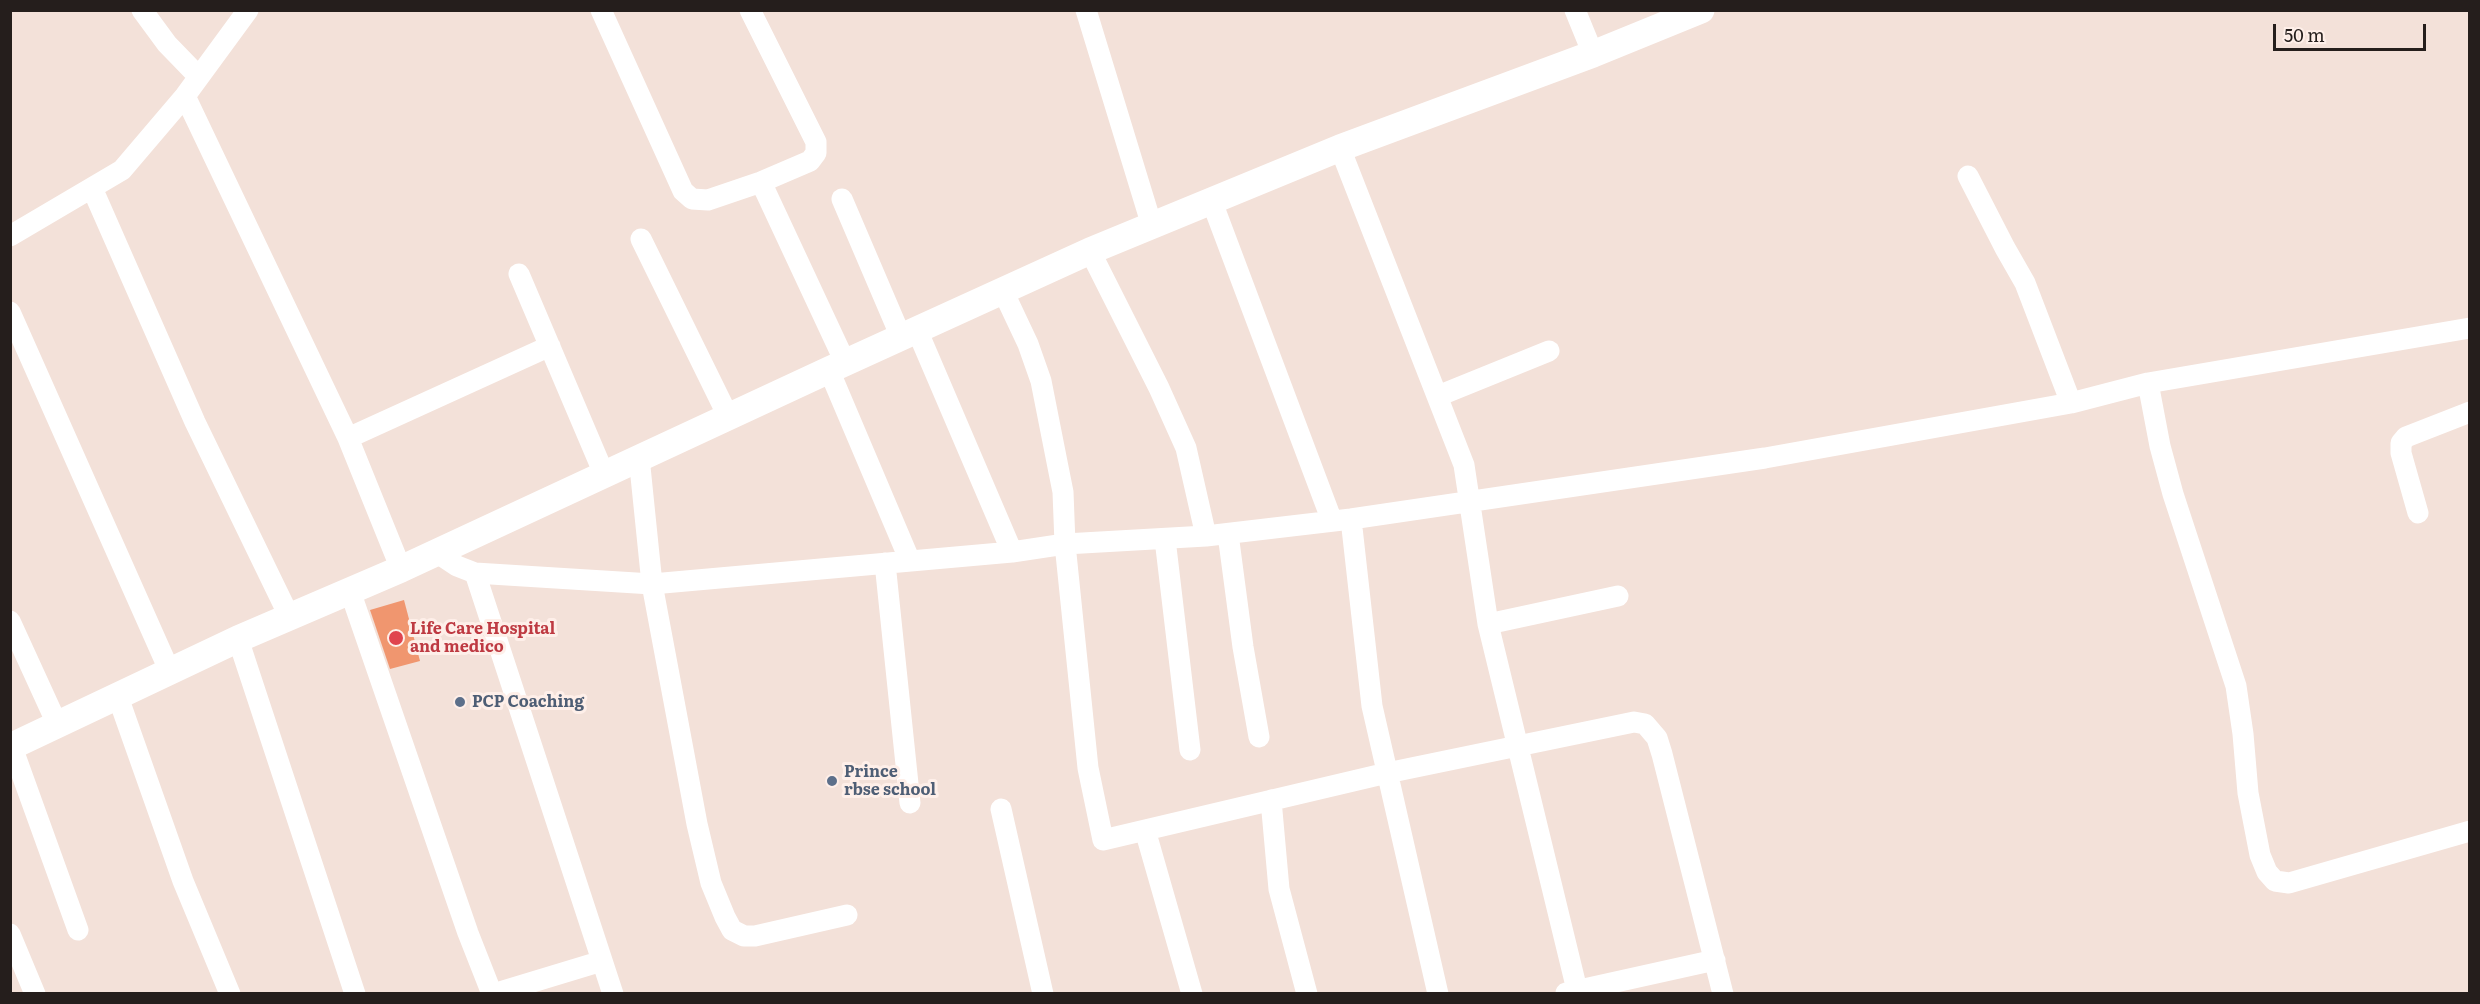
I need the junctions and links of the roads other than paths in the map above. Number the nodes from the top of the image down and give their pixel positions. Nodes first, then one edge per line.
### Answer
1 (142, 10) edge
2 (248, 10) edge
3 (601, 10) edge
4 (750, 10) edge
5 (1086, 10) edge
6 (1575, 10) edge
7 (1701, 10) edge
8 (1593, 54) junction
9 (199, 77) junction
10 (185, 96) junction
11 (1340, 148) junction
12 (1968, 176) dead end
13 (761, 182) junction
14 (92, 188) junction
15 (842, 199) dead end
16 (1212, 202) junction
17 (1152, 226) junction
18 (10, 236) edge
19 (641, 239) dead end
20 (1090, 251) junction
21 (519, 274) dead end
22 (1003, 291) junction
23 (10, 312) edge
24 (2469, 328) edge
25 (909, 333) junction
26 (550, 346) junction
27 (1549, 351) dead end
28 (837, 366) junction
29 (2148, 383) junction
30 (1438, 396) junction
31 (2071, 403) junction
32 (2469, 412) edge
33 (728, 416) junction
34 (348, 438) junction
35 (639, 457) junction
36 (604, 474) junction
37 (1470, 500) junction
38 (2418, 513) dead end
39 (1342, 520) junction
40 (1228, 534) junction
41 (1206, 536) junction
42 (1165, 539) junction
43 (1065, 544) junction
44 (436, 552) junction
45 (1012, 552) junction
46 (910, 561) junction
47 (885, 563) junction
48 (401, 569) junction
49 (475, 573) junction
50 (652, 584) junction
51 (350, 591) junction
52 (1618, 596) dead end
53 (290, 618) junction
54 (10, 621) edge
55 (1488, 624) junction
56 (238, 639) junction
57 (170, 672) junction
58 (118, 697) junction
59 (58, 726) junction
60 (1259, 737) dead end
61 (1517, 745) junction
62 (11, 747) edge
63 (1190, 750) dead end
64 (1387, 773) junction
65 (1271, 800) junction
66 (910, 803) dead end
67 (1001, 809) dead end
68 (1145, 830) junction
69 (2469, 831) edge
70 (847, 915) dead end
71 (78, 930) dead end
72 (10, 934) edge
73 (1715, 960) junction
74 (602, 961) junction
75 (1574, 992) edge
76 (35, 993) edge
77 (230, 993) edge
78 (355, 993) edge
79 (492, 993) edge
80 (613, 993) edge
81 (1043, 993) edge
82 (1192, 993) edge
83 (1307, 993) edge
84 (1438, 993) edge
85 (1724, 993) edge

1 - 9 street
2 - 9 street
3 - 13 street
4 - 13 street
5 - 17 street
6 - 8 street
7 - 8 street
8 - 11 street
9 - 10 street
10 - 14 street
10 - 34 street
11 - 16 street
11 - 30 street
12 - 31 street
13 - 28 street
14 - 18 street
14 - 53 street
15 - 25 street
16 - 17 street
16 - 39 street
17 - 20 street
19 - 33 street
20 - 22 street
20 - 41 street
21 - 26 street
22 - 25 street
22 - 43 street
23 - 57 street
24 - 29 street
25 - 28 street
25 - 45 street
26 - 34 street
26 - 36 street
27 - 30 street
28 - 33 street
28 - 46 street
29 - 31 street
29 - 69 street
30 - 37 street
31 - 37 street
32 - 38 street
33 - 35 street
34 - 48 street
35 - 36 street
35 - 50 street
36 - 44 street
37 - 39 street
37 - 55 street
39 - 40 street
39 - 64 street
40 - 41 street
40 - 60 street
41 - 42 street
42 - 43 street
42 - 63 street
43 - 45 street
43 - 68 street
44 - 48 street
44 - 49 street
45 - 46 street
46 - 47 street
47 - 50 street
47 - 66 street
48 - 51 street
49 - 50 street
49 - 74 street
50 - 70 street
51 - 53 street
51 - 79 street
52 - 55 street
53 - 56 street
54 - 59 street
55 - 61 street
56 - 57 street
56 - 78 street
57 - 58 street
58 - 59 street
58 - 77 street
59 - 62 street
61 - 64 street
61 - 73 street
61 - 75 street
62 - 71 street
64 - 65 street
64 - 84 street
65 - 68 street
65 - 83 street
67 - 81 street
68 - 82 street
72 - 76 street
73 - 75 street
73 - 85 street
74 - 79 street
74 - 80 street

